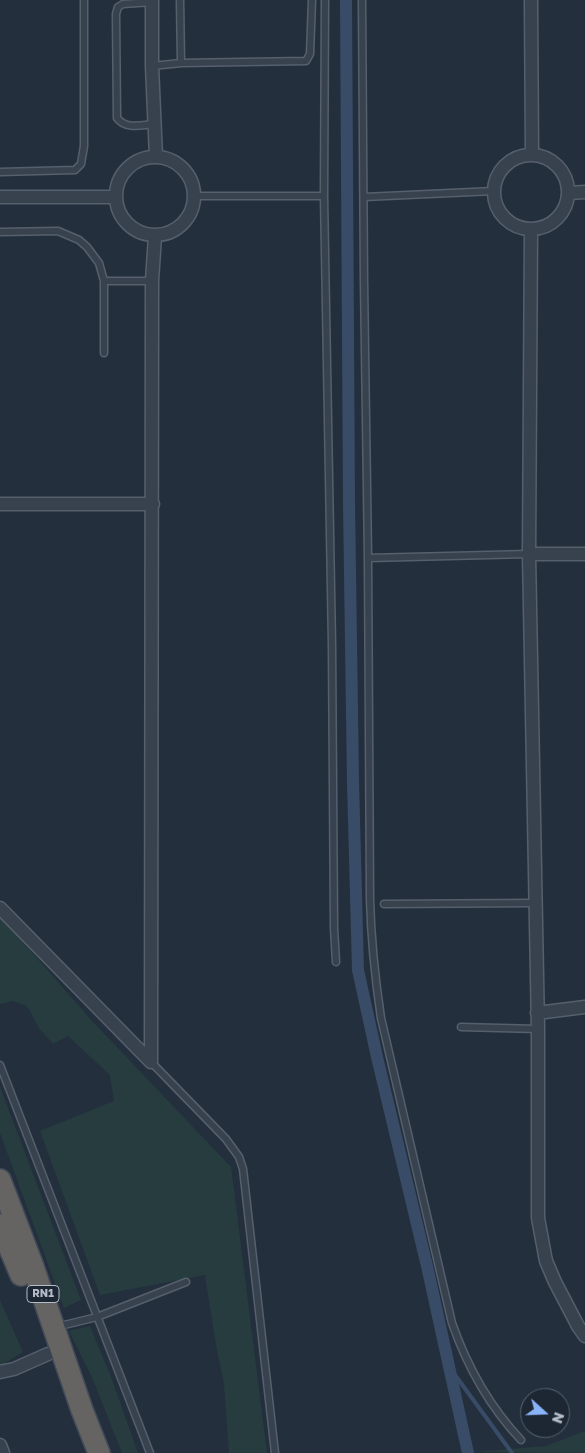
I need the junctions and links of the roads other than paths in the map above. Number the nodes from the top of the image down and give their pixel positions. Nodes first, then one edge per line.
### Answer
1 (84, 0) edge
2 (180, 0) edge
3 (312, 0) edge
4 (325, 0) edge
5 (362, 0) edge
6 (531, 0) edge
7 (152, 1) edge
8 (181, 63) junction
9 (152, 66) junction
10 (155, 124) junction
11 (532, 154) junction
12 (156, 157) junction
13 (0, 172) edge
14 (494, 191) junction
15 (585, 192) edge
16 (569, 193) junction
17 (195, 196) junction
18 (324, 196) junction
19 (0, 197) edge
20 (116, 197) junction
21 (364, 197) junction
22 (531, 230) junction
23 (0, 232) edge
24 (155, 236) junction
25 (104, 281) junction
26 (152, 281) junction
27 (104, 354) dead end
28 (0, 504) edge
29 (153, 504) junction
30 (529, 554) junction
31 (585, 554) edge
32 (368, 558) junction
33 (536, 903) junction
34 (384, 904) dead end
35 (0, 908) edge
36 (336, 962) dead end
37 (585, 1008) edge
38 (537, 1013) junction
39 (461, 1027) dead end
40 (538, 1029) junction
41 (151, 1062) junction
42 (0, 1065) edge
43 (0, 1180) edge
44 (0, 1225) edge
45 (186, 1282) dead end
46 (97, 1317) junction
47 (54, 1327) junction
48 (585, 1336) edge
49 (48, 1354) junction
50 (0, 1372) edge
51 (521, 1440) dead end
52 (0, 1444) edge
53 (3, 1453) edge
54 (85, 1453) edge
55 (99, 1453) edge
56 (150, 1453) edge
57 (275, 1453) edge

1 - 13 lane
2 - 8 lane
3 - 8 lane
4 - 18 lane
5 - 21 lane
6 - 11 street
7 - 9 street
7 - 10 lane
8 - 9 lane
9 - 10 street
10 - 12 street
11 - 14 street
11 - 16 street
12 - 17 street
12 - 20 street
14 - 21 lane
14 - 22 street
15 - 16 street
16 - 22 street
17 - 18 lane
17 - 24 street
18 - 36 lane
19 - 20 street
20 - 24 street
21 - 32 lane
22 - 30 street
23 - 25 lane
24 - 26 street
25 - 26 lane
25 - 27 lane
26 - 29 street
28 - 29 street
29 - 41 street
30 - 31 street
30 - 32 lane
30 - 33 street
32 - 51 lane
33 - 34 lane
33 - 38 street
35 - 41 street
37 - 38 street
38 - 40 street
39 - 40 lane
40 - 48 street
41 - 57 lane
42 - 46 lane
43 - 47 highway, RN1
44 - 49 highway, RN1
45 - 46 lane
46 - 47 lane
46 - 56 lane
47 - 55 highway, RN1
49 - 50 street
49 - 54 highway, RN1
52 - 53 street

